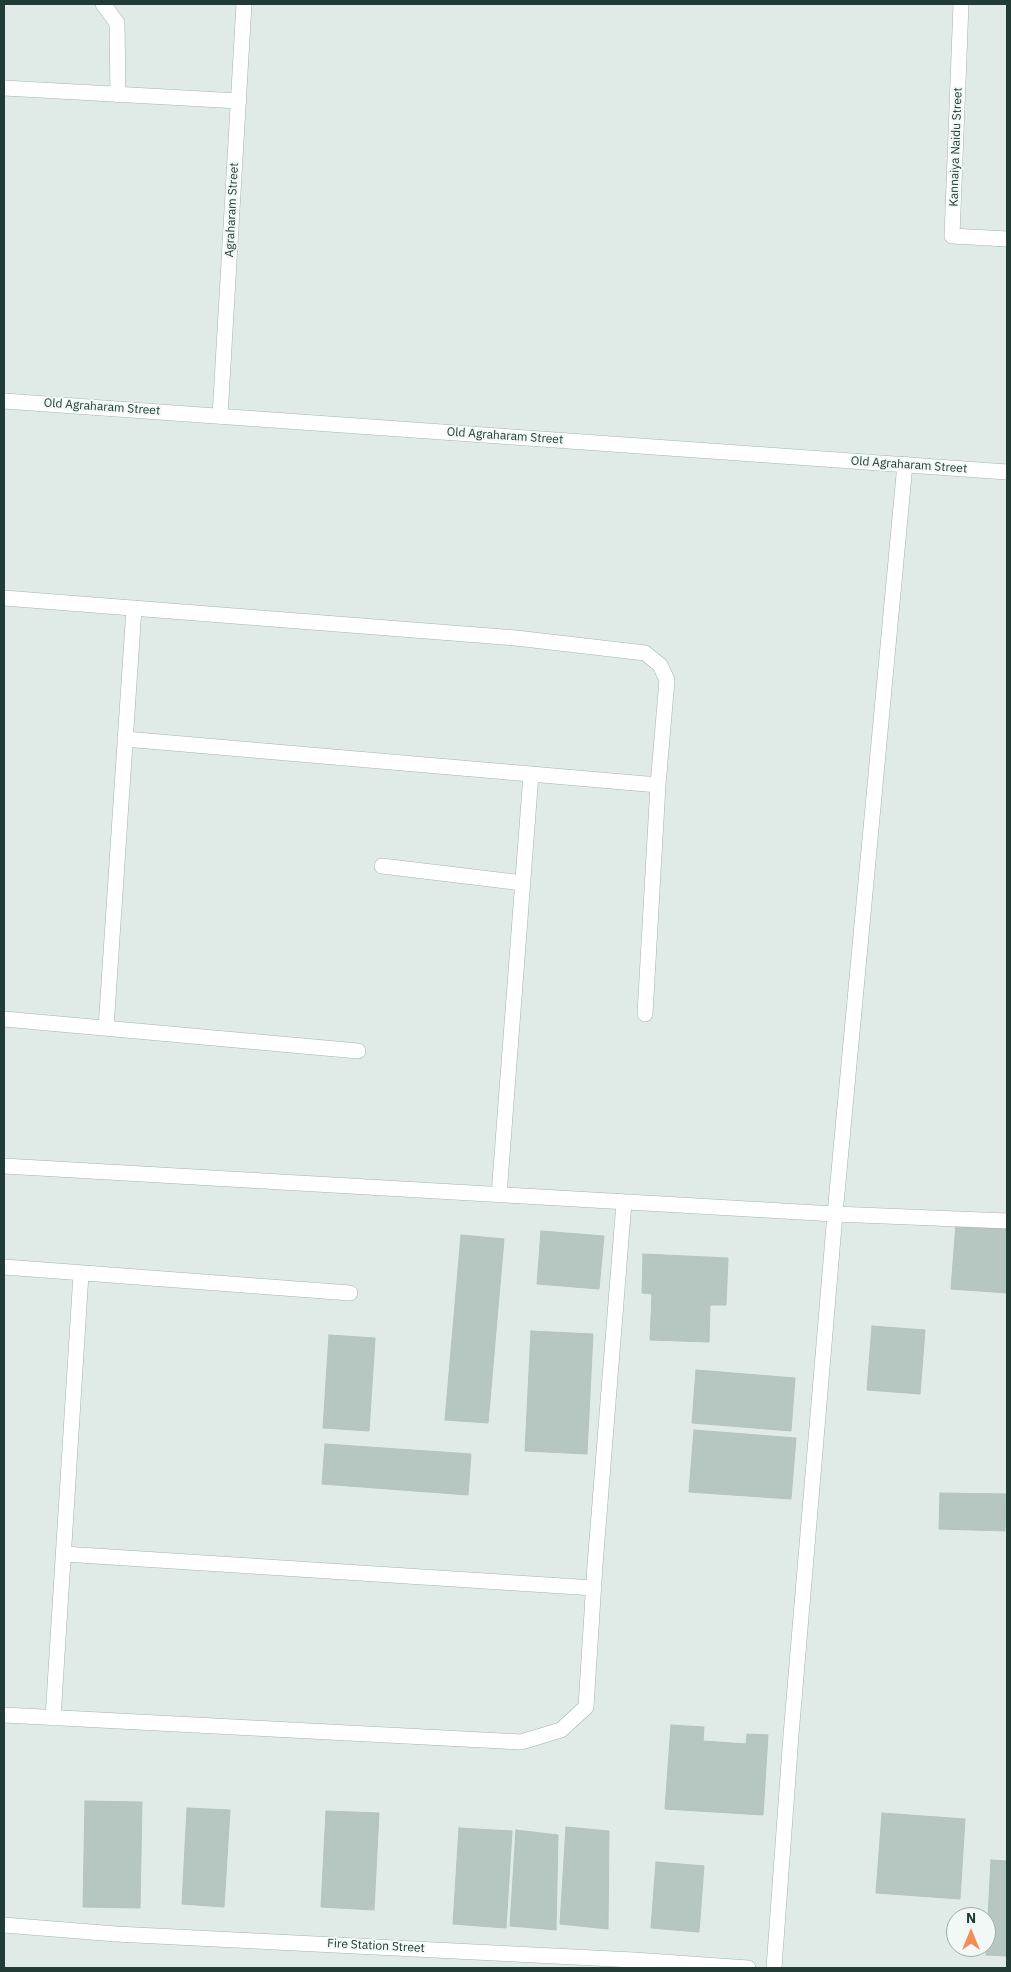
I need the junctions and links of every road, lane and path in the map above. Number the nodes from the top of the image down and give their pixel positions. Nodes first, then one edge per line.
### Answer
1 (103, 4) edge
2 (244, 4) edge
3 (961, 4) edge
4 (4, 88) edge
5 (118, 95) junction
6 (239, 101) junction
7 (1007, 239) edge
8 (4, 400) edge
9 (220, 416) junction
10 (905, 464) junction
11 (1007, 472) edge
12 (4, 598) edge
13 (134, 608) junction
14 (125, 739) junction
15 (531, 774) junction
16 (658, 785) junction
17 (382, 866) dead end
18 (522, 883) junction
19 (645, 1014) dead end
20 (4, 1020) edge
21 (106, 1028) junction
22 (358, 1051) dead end
23 (4, 1166) edge
24 (499, 1195) junction
25 (624, 1202) junction
26 (835, 1214) junction
27 (1007, 1221) edge
28 (4, 1267) edge
29 (81, 1274) junction
30 (350, 1293) dead end
31 (64, 1554) junction
32 (594, 1588) junction
33 (4, 1715) edge
34 (53, 1718) junction
35 (4, 1925) edge
36 (748, 1968) edge
37 (774, 1968) edge

1 - 5 street
2 - 6 street, Agraharam Street
3 - 7 street, Kannaiya Naidu Street
4 - 5 street
5 - 6 street
6 - 9 street, Agraharam Street
8 - 9 street, Old Agraharam Street
9 - 10 street, Old Agraharam Street
10 - 11 street, Old Agraharam Street
10 - 26 street
12 - 13 street
13 - 14 street
13 - 16 street
14 - 15 street
14 - 21 street
15 - 16 street
15 - 18 street
16 - 19 street
17 - 18 street
18 - 24 street
20 - 21 street
21 - 22 street
23 - 24 street
24 - 25 street
25 - 26 street
25 - 32 street
26 - 27 street
26 - 37 street
28 - 29 street
29 - 30 street
29 - 31 street
31 - 32 street
31 - 34 street
32 - 34 street
33 - 34 street
35 - 36 street, Fire Station Street

